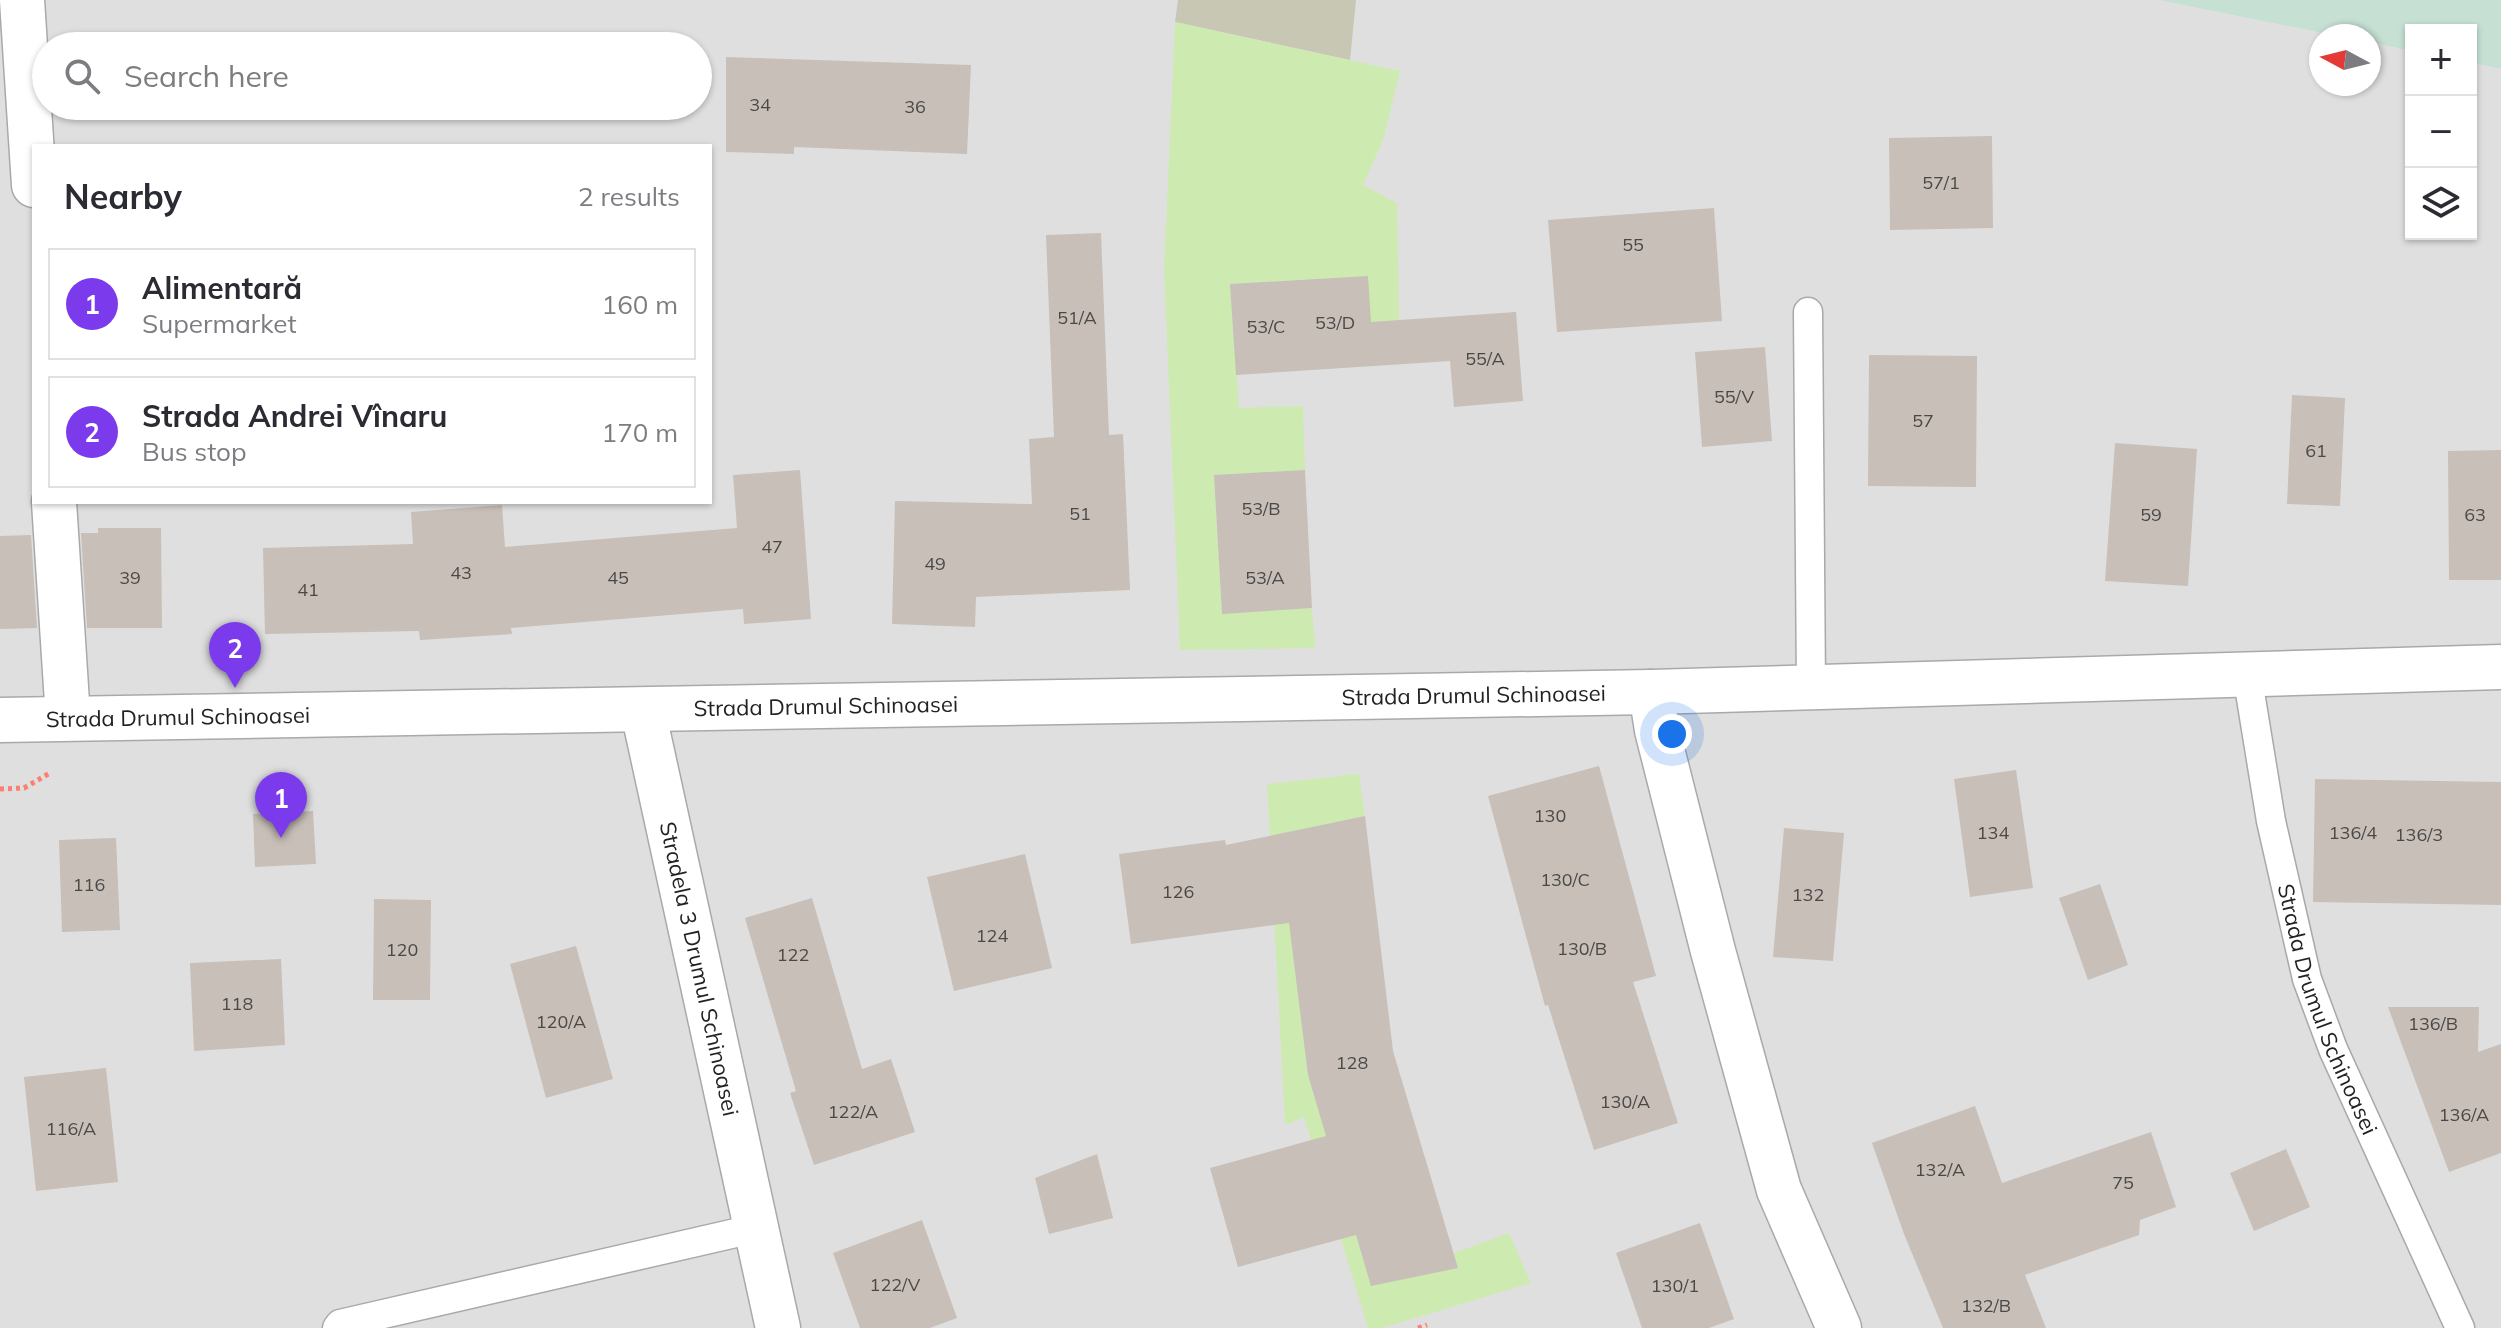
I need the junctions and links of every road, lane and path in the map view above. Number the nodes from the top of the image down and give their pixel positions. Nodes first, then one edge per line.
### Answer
1 (22, 0) edge
2 (32, 154) edge
3 (1808, 312) dead end
4 (54, 504) edge
5 (2501, 667) edge
6 (2247, 674) junction
7 (1811, 687) junction
8 (1651, 692) junction
9 (643, 711) junction
10 (68, 718) junction
11 (0, 720) edge
12 (753, 1229) junction
13 (1427, 1325) dead end
14 (337, 1328) edge
15 (778, 1328) edge
16 (1418, 1328) edge
17 (1839, 1328) edge
18 (2460, 1328) edge

1 - 2 street
3 - 7 lane
4 - 10 street
5 - 6 street, Strada Drumul Schinoasei
6 - 7 street, Strada Drumul Schinoasei
6 - 18 lane, Strada Drumul Schinoasei
7 - 8 street, Strada Drumul Schinoasei
8 - 9 street, Strada Drumul Schinoasei
8 - 17 street
9 - 10 street, Strada Drumul Schinoasei
9 - 12 street, Stradela 3 Drumul Schinoasei
10 - 11 street, Strada Drumul Schinoasei
12 - 14 lane
12 - 15 street, Stradela 3 Drumul Schinoasei
13 - 16 path

